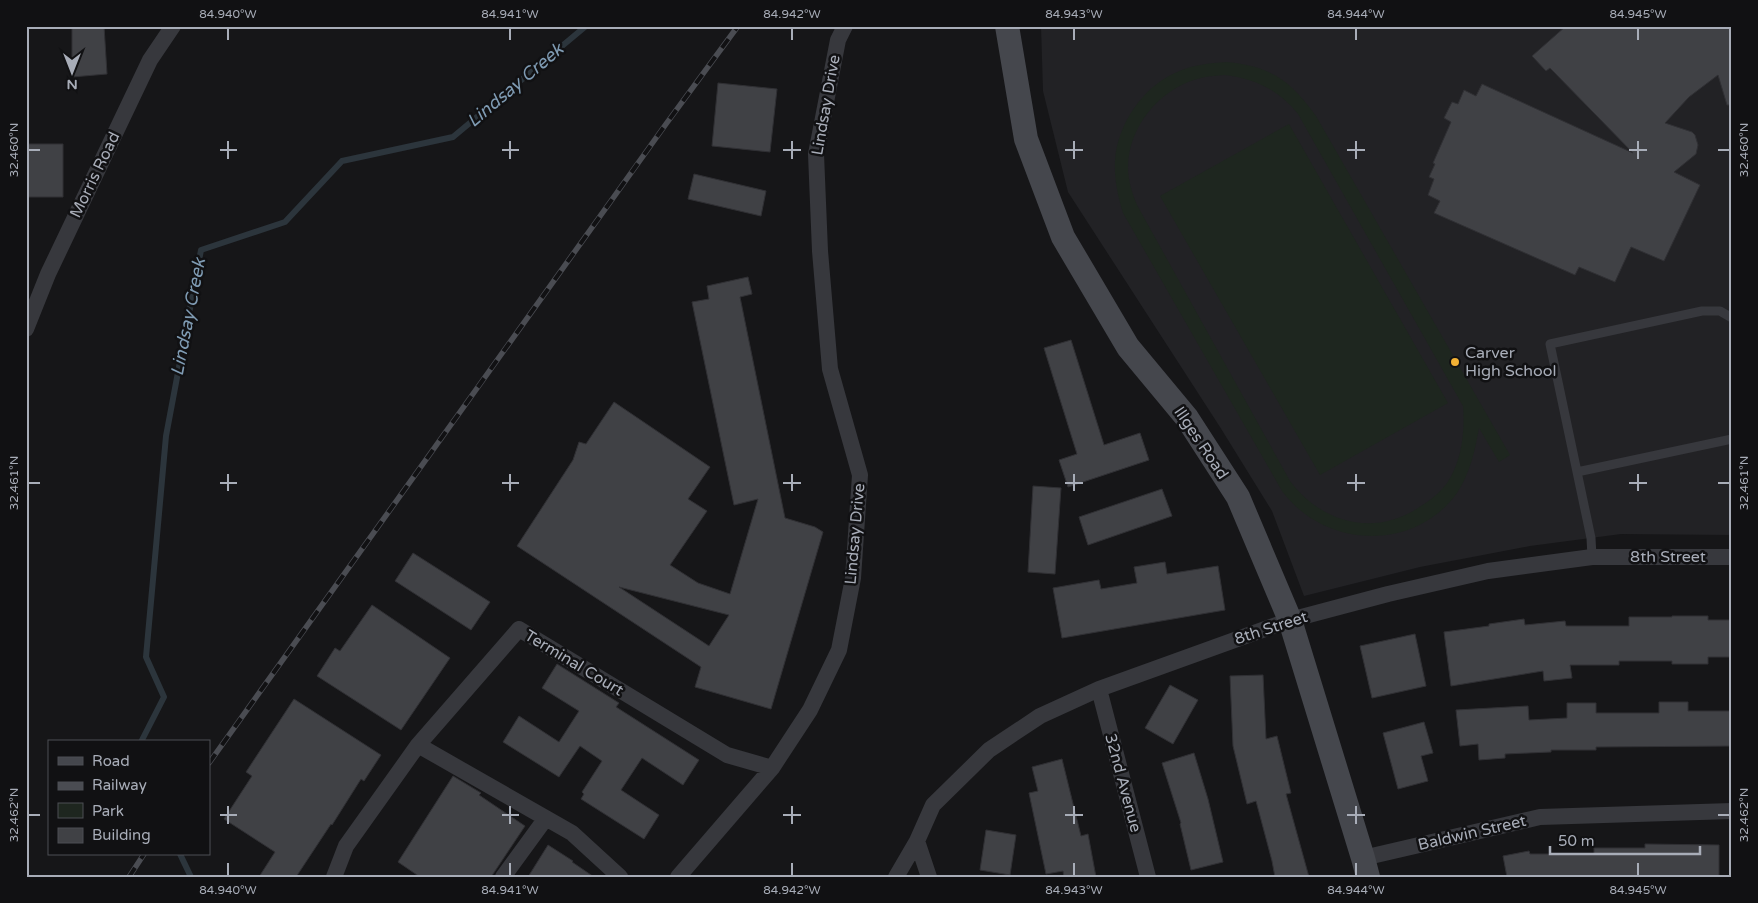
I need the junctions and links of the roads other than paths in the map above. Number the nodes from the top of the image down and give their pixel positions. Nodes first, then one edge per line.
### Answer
1 (173, 26) edge
2 (845, 26) edge
3 (1007, 26) edge
4 (1732, 318) edge
5 (26, 329) edge
6 (1732, 439) edge
7 (1577, 472) junction
8 (1592, 557) junction
9 (1732, 557) edge
10 (1290, 620) junction
11 (1099, 689) junction
12 (418, 745) junction
13 (772, 768) junction
14 (1732, 811) edge
15 (546, 818) junction
16 (917, 842) junction
17 (1366, 867) edge
18 (334, 877) edge
19 (504, 877) edge
20 (620, 877) edge
21 (678, 877) edge
22 (896, 877) edge
23 (929, 877) edge
24 (1148, 877) edge

1 - 5 street, Morris Road
2 - 13 street, Lindsay Drive
3 - 10 street, Illges Road
4 - 7 lane
6 - 7 lane
7 - 8 lane
8 - 9 street, 8th Street
8 - 10 street, 8th Street
10 - 11 street, 8th Street
10 - 17 street, Illges Road
11 - 16 street, 8th Street
11 - 24 street, 32nd Avenue
12 - 13 street, Terminal Court
12 - 15 street
12 - 18 street, Terminal Court
13 - 21 street, Lindsay Drive
14 - 17 street, Baldwin Street
15 - 19 street
15 - 20 street
16 - 22 street, 8th Street
16 - 23 street

